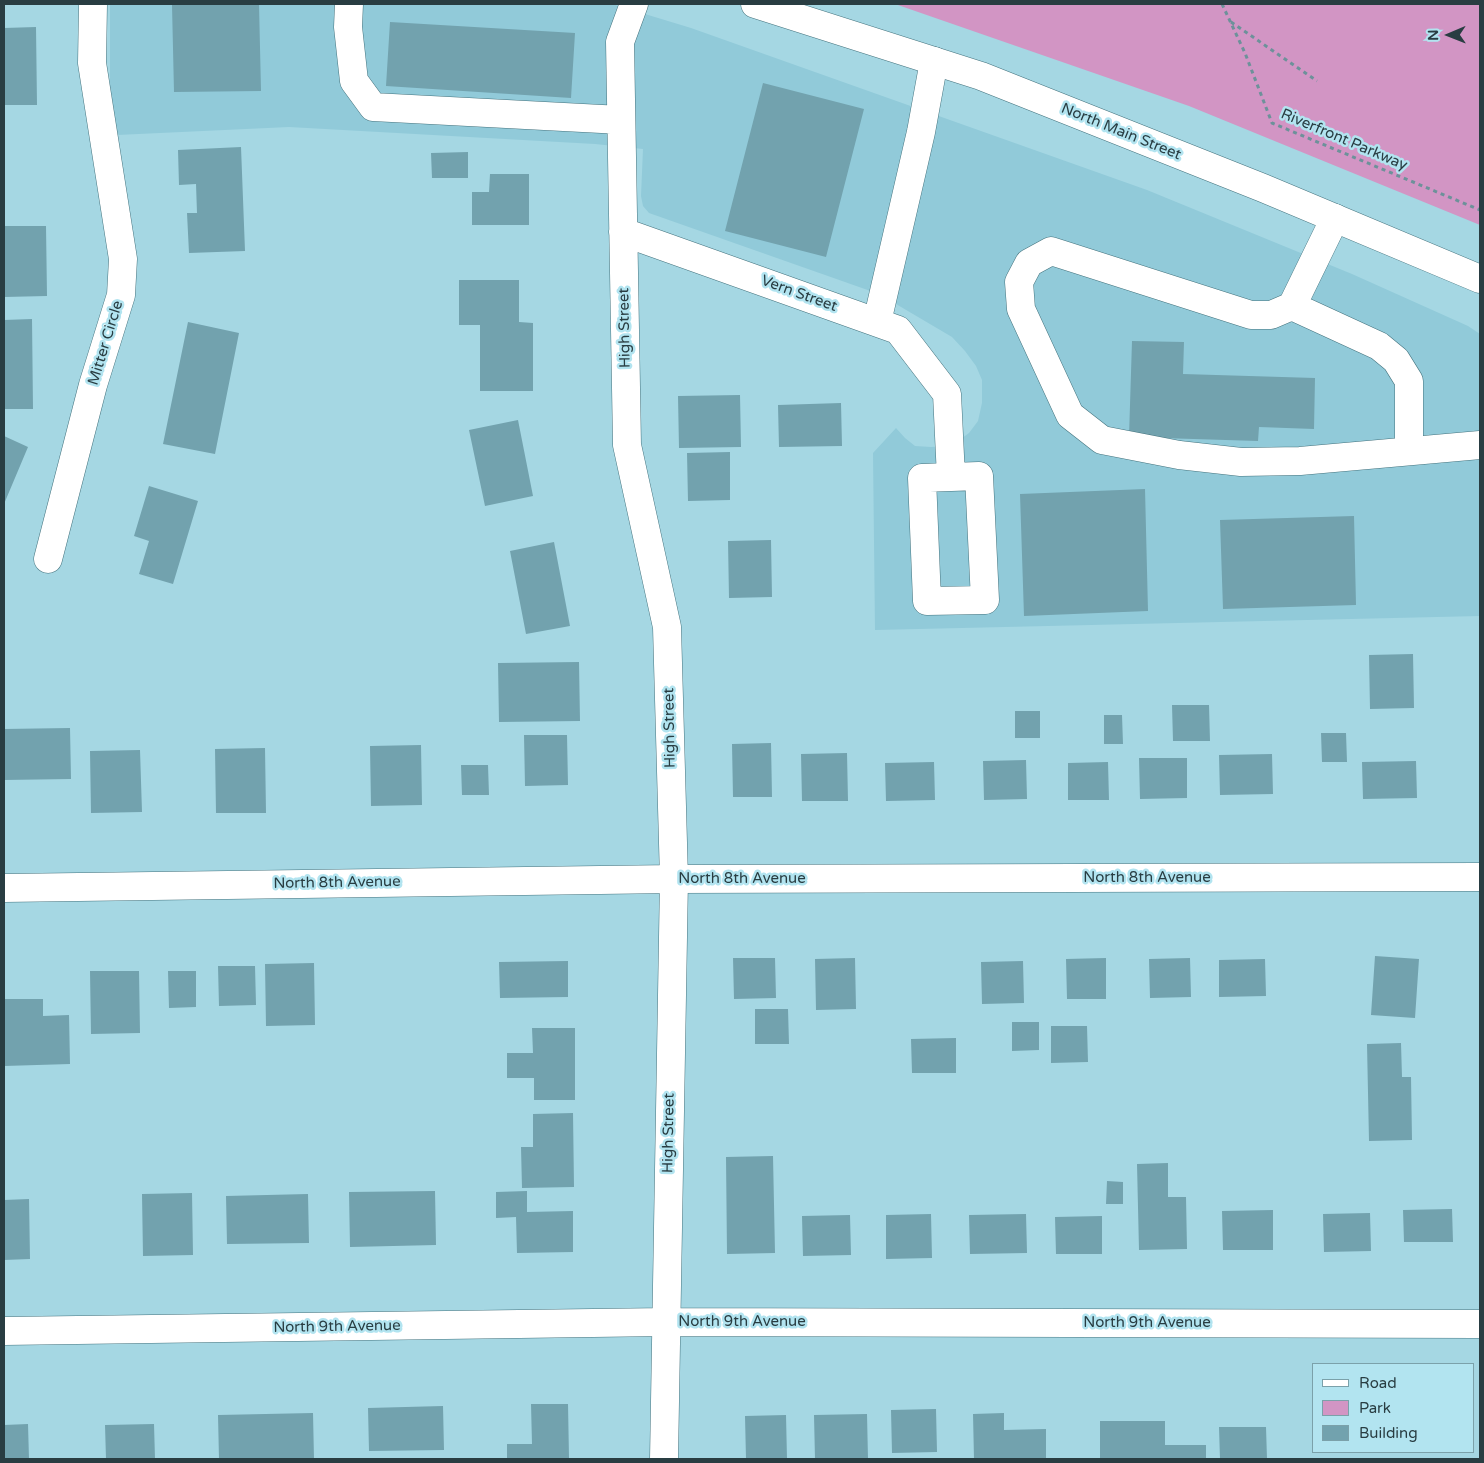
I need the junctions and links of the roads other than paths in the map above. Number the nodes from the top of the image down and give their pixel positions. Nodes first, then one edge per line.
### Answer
1 (93, 4) edge
2 (349, 4) edge
3 (634, 4) edge
4 (755, 4) edge
5 (934, 61) junction
6 (621, 120) junction
7 (1335, 218) junction
8 (623, 232) junction
9 (1480, 279) edge
10 (1292, 306) junction
11 (877, 322) junction
12 (1480, 445) edge
13 (1409, 450) junction
14 (951, 477) junction
15 (48, 560) dead end
16 (1480, 877) edge
17 (674, 880) junction
18 (4, 888) edge
19 (666, 1322) junction
20 (1480, 1324) edge
21 (4, 1331) edge
22 (664, 1459) edge

1 - 15 street, Mitter Circle
2 - 6 street
3 - 6 street, High Street
4 - 5 street, North Main Street
5 - 7 street, North Main Street
5 - 11 street
6 - 8 street, High Street
7 - 9 street, North Main Street
7 - 10 street
8 - 11 street, Vern Street
8 - 17 street, High Street
10 - 13 street
10 - 13 street
11 - 14 street, Vern Street
12 - 13 street
14 - 14 street
16 - 17 street, North 8th Avenue
17 - 18 street, North 8th Avenue
17 - 19 street, High Street
19 - 20 street, North 9th Avenue
19 - 21 street, North 9th Avenue
19 - 22 street, High Street

